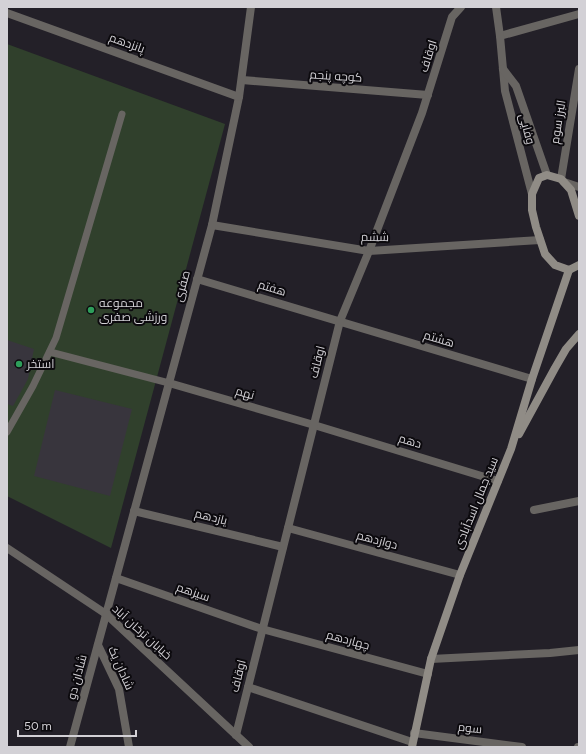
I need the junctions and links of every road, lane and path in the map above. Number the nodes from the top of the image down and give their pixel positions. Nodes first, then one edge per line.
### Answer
1 (251, 7) edge
2 (461, 7) edge
3 (496, 7) edge
4 (7, 13) edge
5 (579, 14) edge
6 (500, 36) junction
7 (503, 69) junction
8 (579, 69) edge
9 (242, 80) junction
10 (428, 95) junction
11 (240, 97) junction
12 (122, 114) dead end
13 (547, 175) junction
14 (563, 181) junction
15 (579, 187) edge
16 (532, 194) junction
17 (579, 216) edge
18 (212, 224) junction
19 (540, 240) junction
20 (369, 251) junction
21 (575, 269) edge
22 (197, 279) junction
23 (340, 321) junction
24 (579, 334) edge
25 (50, 352) junction
26 (532, 379) junction
27 (169, 383) junction
28 (314, 425) junction
29 (7, 432) edge
30 (511, 449) junction
31 (498, 481) junction
32 (579, 501) edge
33 (534, 510) dead end
34 (134, 511) junction
35 (288, 528) junction
36 (283, 547) junction
37 (7, 548) edge
38 (460, 576) junction
39 (116, 578) junction
40 (106, 614) junction
41 (262, 629) junction
42 (98, 645) junction
43 (579, 650) edge
44 (431, 659) junction
45 (428, 674) junction
46 (248, 687) junction
47 (414, 733) junction
48 (236, 735) junction
49 (412, 745) edge
50 (70, 747) edge
51 (129, 747) edge
52 (249, 747) edge
53 (522, 747) edge

1 - 9 street, صفری
2 - 10 street, اوقاف
3 - 6 street, وفایی
4 - 11 street, پانزدهم
5 - 6 street
6 - 7 street, وفایی
7 - 13 street, وفایی
7 - 16 street, وفایی
8 - 14 street, البرز سوم
9 - 10 street, کوچه پنجم
9 - 11 street, صفری
10 - 20 street, اوقاف
11 - 18 street, صفری
12 - 25 lane
13 - 14 main road
13 - 16 main road
14 - 15 street
14 - 17 main road
16 - 19 main road
18 - 20 street, ششم
18 - 22 street, صفری
19 - 20 street, ششم
19 - 21 main road
20 - 23 street, اوقاف
21 - 26 main road, سید جمال اسدآبادی
22 - 23 street, هفتم
22 - 27 street, صفری
23 - 26 street, هشتم
23 - 28 street, اوقاف
24 - 30 main road
25 - 27 lane
25 - 29 lane
26 - 30 main road, سید جمال اسدآبادی
27 - 28 street, نهم
27 - 34 street, صفری
28 - 31 street, دهم
28 - 35 street, اوقاف
30 - 31 main road, سید جمال اسدآبادی
31 - 38 main road, سید جمال اسدآبادی
32 - 33 street
34 - 36 street, یازدهم
34 - 39 street, صفری
35 - 36 street, اوقاف
35 - 38 street, دوازدهم
36 - 41 street, اوقاف
37 - 40 street, خیابان ترخان آباد
38 - 44 main road, سید جمال اسدآبادی
39 - 40 street, صفری
39 - 41 street, سیزهم
40 - 42 street, شادان دو
40 - 48 street, خیابان ترخان آباد
41 - 45 street, چهاردهم
41 - 46 street, اوقاف
42 - 50 street, شادان دو
42 - 51 street, شادان یک
43 - 44 street
44 - 45 main road, سید جمال اسدآبادی
45 - 47 main road, سید جمال اسدآبادی
46 - 48 street, اوقاف
46 - 49 street
47 - 49 main road, سید جمال اسدآبادی
47 - 53 street, سوم
48 - 52 street, خیابان ترخان آباد

